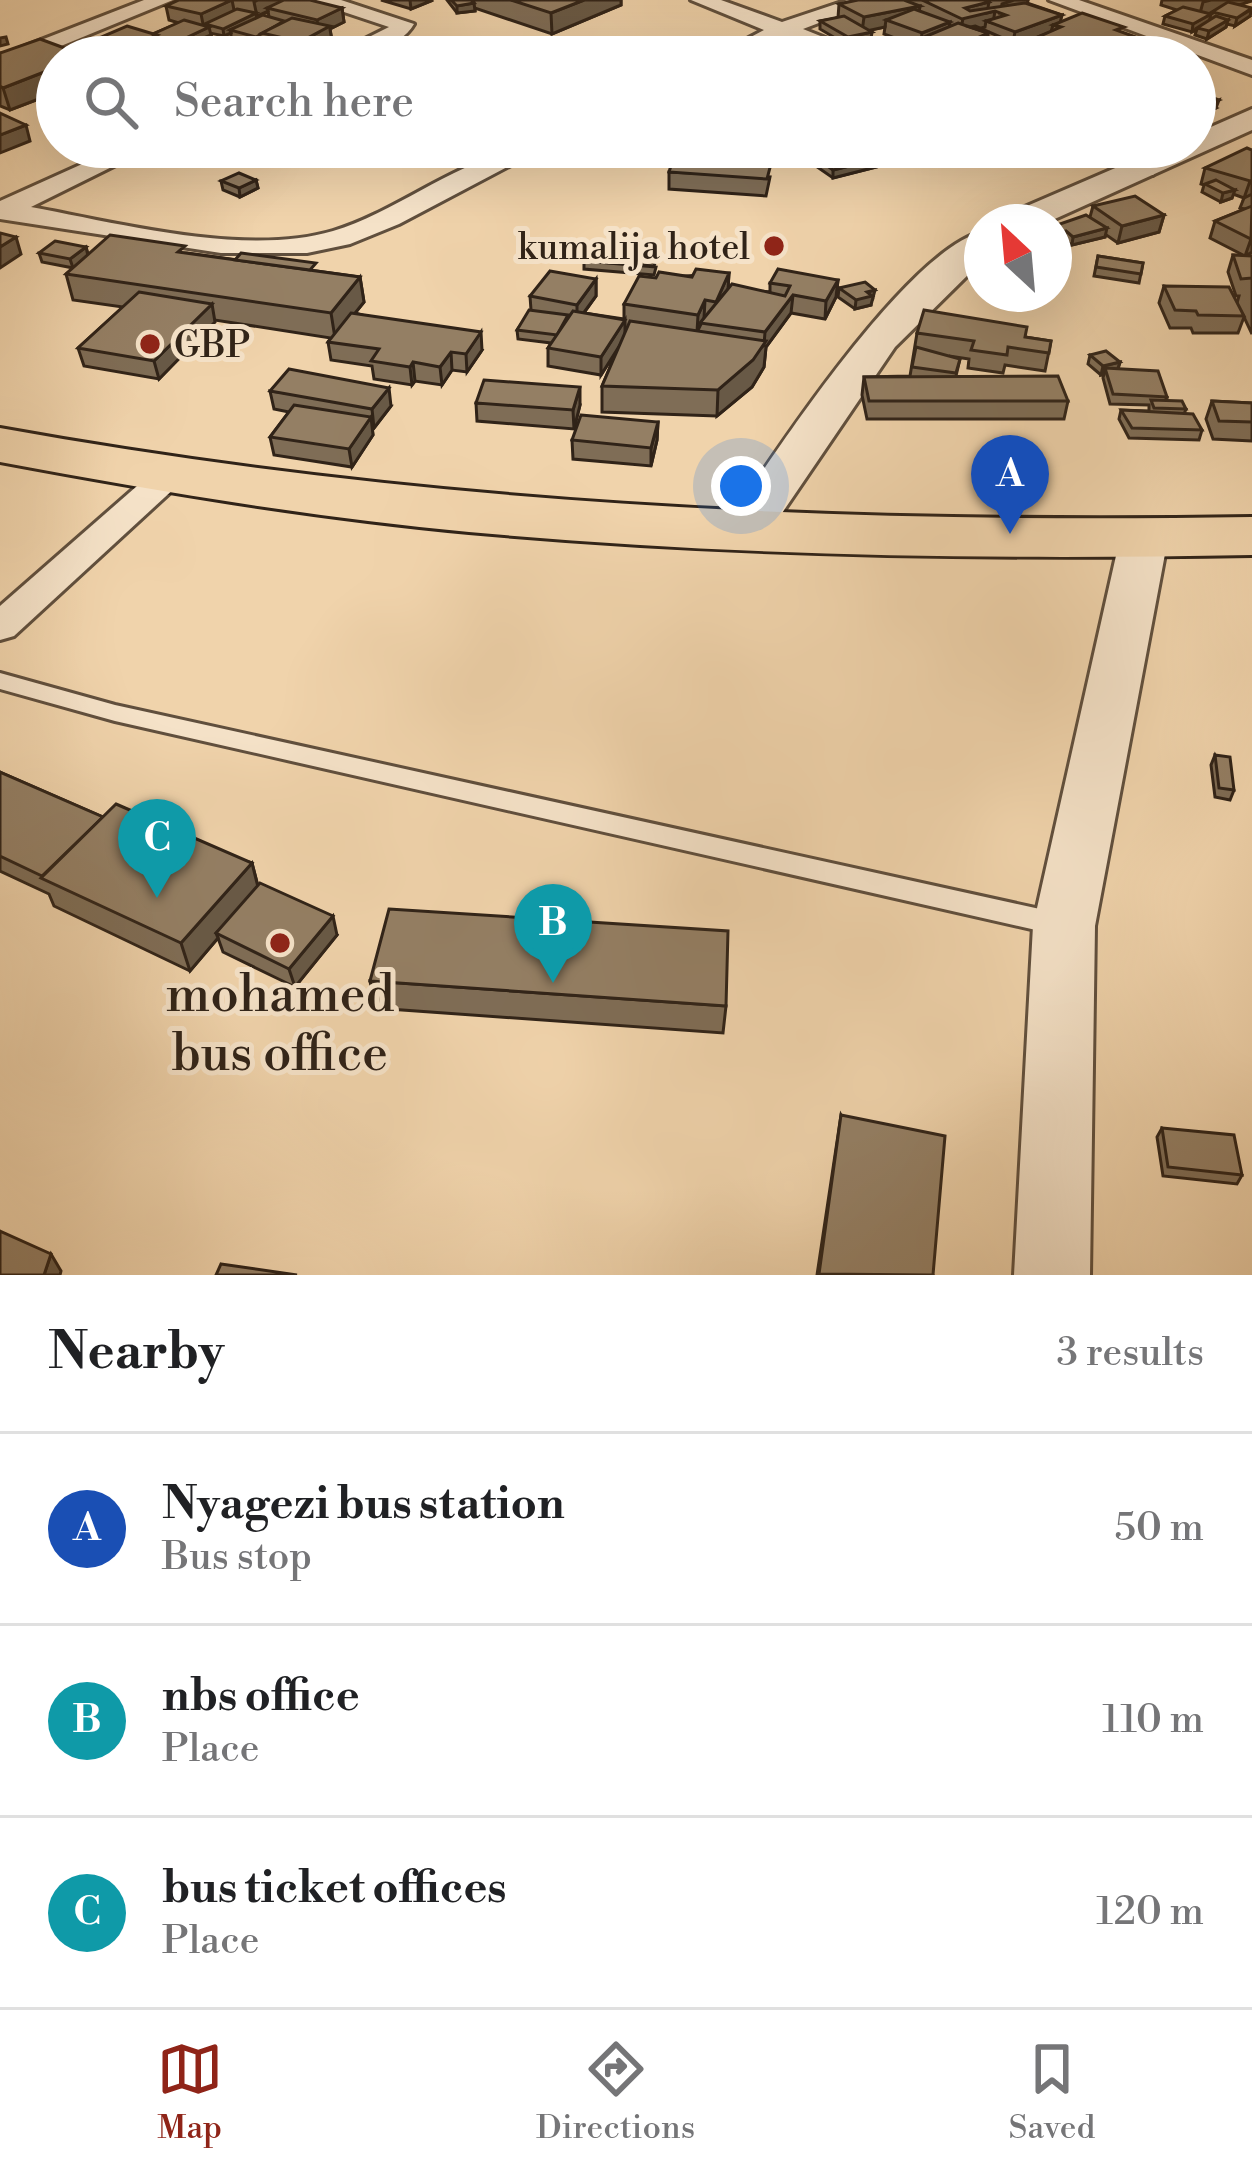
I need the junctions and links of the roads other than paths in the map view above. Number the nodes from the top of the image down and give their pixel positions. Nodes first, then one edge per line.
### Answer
1 (163, 0) edge
2 (318, 0) edge
3 (701, 0) edge
4 (869, 0) edge
5 (1060, 0) edge
6 (1105, 7) edge
7 (787, 27) junction
8 (71, 36) edge
9 (387, 36) edge
10 (768, 36) edge
11 (810, 36) edge
12 (1175, 36) edge
13 (36, 50) edge
14 (1216, 53) edge
15 (0, 64) edge
16 (1252, 68) edge
17 (1252, 118) edge
18 (1216, 135) edge
19 (94, 168) edge
20 (488, 168) edge
21 (1139, 168) edge
22 (1148, 168) edge
23 (1144, 170) junction
24 (1062, 204) edge
25 (1, 210) edge
26 (964, 256) edge
27 (0, 445) edge
28 (165, 479) junction
29 (746, 531) junction
30 (1252, 536) edge
31 (1144, 538) junction
32 (0, 627) edge
33 (0, 681) edge
34 (1064, 926) junction
35 (1052, 1275) edge

1 - 8 street
2 - 9 street
3 - 7 street
4 - 7 street
5 - 6 street
6 - 12 street
7 - 10 street
7 - 11 street
13 - 15 street
14 - 16 street
17 - 18 street
19 - 25 street
20 - 25 street
21 - 23 street
22 - 23 street
23 - 24 street
26 - 29 street
27 - 28 highway
28 - 29 highway
28 - 32 street
29 - 31 highway
30 - 31 highway
31 - 34 street
33 - 34 lane
34 - 35 street

